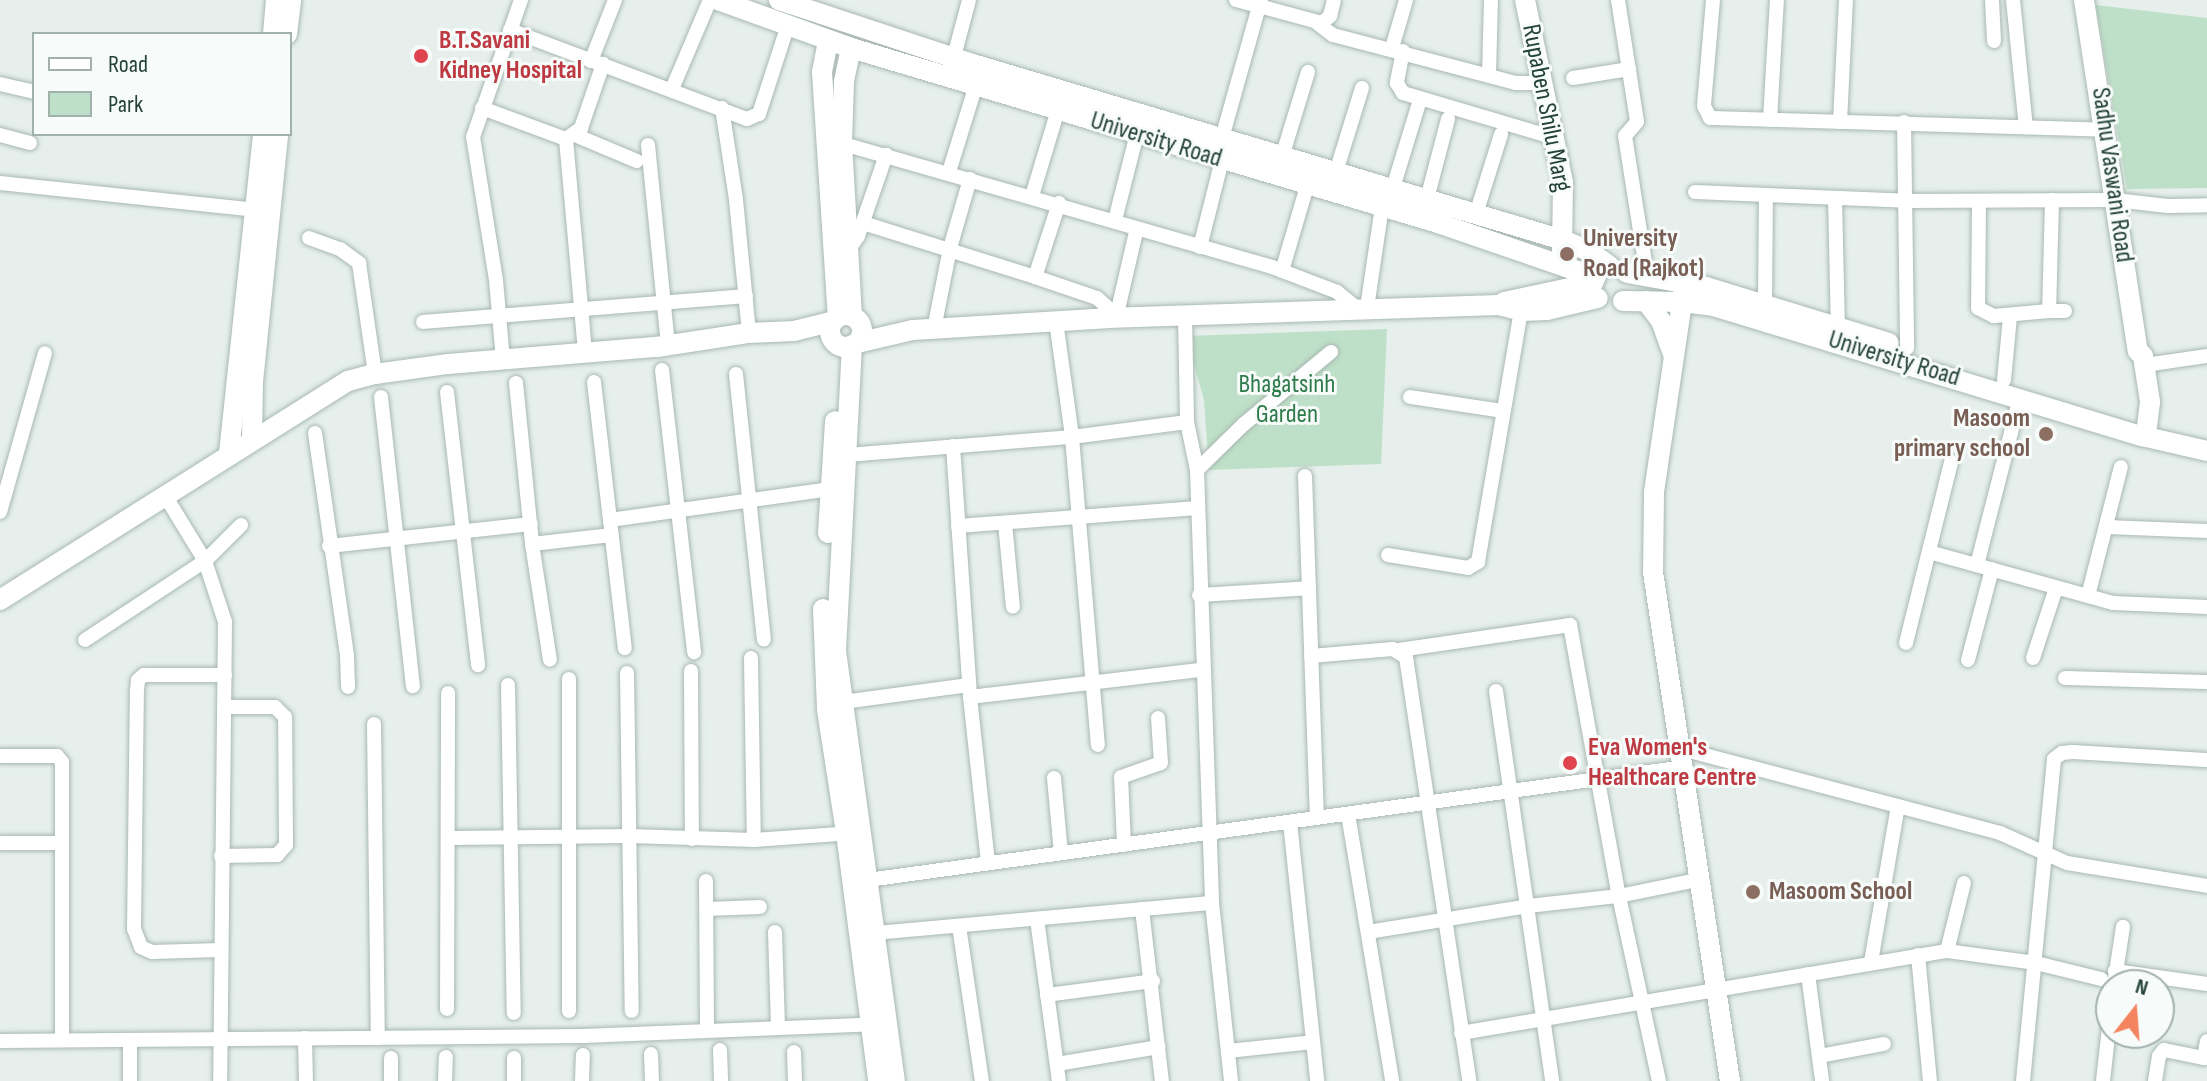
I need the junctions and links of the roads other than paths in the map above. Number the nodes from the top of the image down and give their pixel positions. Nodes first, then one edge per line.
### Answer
1 (276, 0) edge
2 (291, 0) edge
3 (521, 0) edge
4 (615, 0) edge
5 (710, 0) edge
6 (718, 0) edge
7 (779, 0) edge
8 (1236, 0) edge
9 (1334, 0) edge
10 (1406, 0) edge
11 (1491, 0) edge
12 (1525, 0) edge
13 (1618, 0) edge
14 (1713, 0) edge
15 (1777, 0) edge
16 (1846, 0) edge
17 (1992, 0) edge
18 (2013, 0) edge
19 (2084, 0) edge
20 (971, 1) edge
21 (1260, 3) edge
22 (748, 6) edge
23 (1317, 23) junction
24 (788, 25) junction
25 (510, 30) junction
26 (273, 32) edge
27 (287, 32) edge
28 (828, 41) junction
29 (1994, 41) dead end
30 (851, 48) junction
31 (1398, 50) junction
32 (597, 62) junction
33 (951, 66) junction
34 (1629, 69) junction
35 (1308, 72) dead end
36 (1489, 75) junction
37 (1573, 78) dead end
38 (1542, 83) junction
39 (0, 84) edge
40 (976, 85) junction
41 (1362, 88) dead end
42 (672, 89) junction
43 (32, 92) edge
44 (1418, 106) dead end
45 (482, 108) junction
46 (722, 108) junction
47 (1058, 110) junction
48 (1448, 119) dead end
49 (1770, 120) junction
50 (1840, 122) junction
51 (1904, 122) junction
52 (2026, 127) junction
53 (2107, 130) junction
54 (1137, 134) junction
55 (1501, 134) dead end
56 (0, 135) edge
57 (263, 136) edge
58 (278, 136) edge
59 (571, 137) junction
60 (1222, 138) junction
61 (1555, 138) junction
62 (834, 141) junction
63 (30, 143) dead end
64 (648, 145) dead end
65 (886, 155) junction
66 (1282, 157) junction
67 (1222, 160) junction
68 (637, 161) dead end
69 (949, 172) junction
70 (1336, 172) junction
71 (970, 179) junction
72 (0, 183) edge
73 (1307, 186) junction
74 (1393, 188) junction
75 (1695, 192) dead end
76 (1032, 196) junction
77 (1766, 197) junction
78 (1835, 198) junction
79 (1427, 199) junction
80 (2052, 200) junction
81 (2115, 200) junction
82 (1906, 201) junction
83 (1979, 201) junction
84 (1059, 203) junction
85 (2206, 205) edge
86 (1382, 207) junction
87 (255, 210) junction
88 (1476, 214) junction
89 (2207, 214) edge
90 (1115, 220) junction
91 (863, 223) junction
92 (1137, 228) junction
93 (309, 238) dead end
94 (1563, 240) junction
95 (1200, 247) junction
96 (950, 248) junction
97 (849, 249) junction
98 (1539, 257) junction
99 (1560, 264) junction
100 (1282, 271) junction
101 (1035, 277) junction
102 (1612, 279) junction
103 (1684, 292) junction
104 (1541, 295) junction
105 (746, 296) junction
106 (1623, 301) junction
107 (1646, 301) junction
108 (664, 302) junction
109 (1765, 304) junction
110 (1499, 305) junction
111 (581, 308) junction
112 (1362, 308) junction
113 (1521, 311) junction
114 (2049, 311) junction
115 (2065, 311) dead end
116 (499, 314) junction
117 (1185, 315) junction
118 (2010, 316) junction
119 (1112, 318) junction
120 (1056, 321) junction
121 (423, 322) dead end
122 (1838, 327) junction
123 (934, 329) junction
124 (846, 331) junction
125 (749, 333) junction
126 (668, 345) junction
127 (1907, 348) junction
128 (1331, 352) dead end
129 (45, 353) dead end
130 (585, 353) junction
131 (2207, 356) edge
132 (1674, 358) junction
133 (2141, 358) junction
134 (503, 360) junction
135 (662, 370) dead end
136 (375, 374) junction
137 (736, 374) dead end
138 (2004, 380) junction
139 (594, 382) dead end
140 (516, 383) dead end
141 (447, 392) dead end
142 (381, 397) dead end
143 (1410, 397) dead end
144 (2020, 397) junction
145 (1503, 411) junction
146 (1187, 422) junction
147 (2141, 429) junction
148 (315, 433) dead end
149 (1072, 437) junction
150 (2207, 437) edge
151 (252, 439) junction
152 (953, 446) junction
153 (2207, 451) edge
154 (229, 453) junction
155 (847, 455) junction
156 (1951, 462) dead end
157 (2121, 467) dead end
158 (1197, 470) junction
159 (1305, 476) dead end
160 (838, 488) junction
161 (166, 497) junction
162 (749, 503) junction
163 (1197, 508) junction
164 (0, 512) edge
165 (679, 513) junction
166 (1079, 517) junction
167 (1005, 523) junction
168 (531, 524) junction
169 (241, 525) dead end
170 (958, 526) junction
171 (2107, 527) junction
172 (611, 528) junction
173 (462, 529) junction
174 (2207, 531) edge
175 (396, 537) junction
176 (532, 544) junction
177 (329, 546) junction
178 (1929, 552) junction
179 (1388, 555) dead end
180 (205, 561) junction
181 (1977, 565) junction
182 (1992, 569) junction
183 (1309, 588) junction
184 (2056, 588) junction
185 (1199, 595) junction
186 (2088, 596) junction
187 (0, 600) edge
188 (1013, 607) dead end
189 (2207, 607) edge
190 (85, 640) dead end
191 (764, 640) dead end
192 (1906, 643) dead end
193 (625, 648) dead end
194 (1399, 650) junction
195 (694, 652) dead end
196 (1311, 656) junction
197 (751, 658) dead end
198 (2033, 658) dead end
199 (550, 660) dead end
200 (1968, 660) dead end
201 (478, 665) dead end
202 (1201, 670) junction
203 (691, 671) dead end
204 (627, 673) dead end
205 (225, 675) junction
206 (2065, 678) dead end
207 (569, 679) dead end
208 (1093, 682) junction
209 (2207, 682) edge
210 (508, 685) dead end
211 (413, 686) dead end
212 (348, 687) dead end
213 (970, 691) junction
214 (1496, 691) dead end
215 (448, 693) dead end
216 (843, 702) junction
217 (224, 707) junction
218 (1158, 718) dead end
219 (374, 724) dead end
220 (1098, 745) dead end
221 (0, 756) edge
222 (1683, 758) junction
223 (2207, 760) edge
224 (1054, 778) dead end
225 (1599, 779) junction
226 (1513, 791) junction
227 (1427, 803) junction
228 (1898, 806) junction
229 (1348, 814) junction
230 (1317, 818) junction
231 (1290, 822) junction
232 (853, 833) junction
233 (1208, 833) junction
234 (570, 836) junction
235 (630, 836) junction
236 (511, 837) junction
237 (450, 838) junction
238 (692, 839) junction
239 (754, 840) junction
240 (0, 843) edge
241 (62, 843) junction
242 (1124, 845) junction
243 (1061, 853) junction
244 (2047, 854) junction
245 (221, 856) junction
246 (988, 863) junction
247 (1702, 879) junction
248 (868, 880) junction
249 (706, 881) dead end
250 (1964, 883) dead end
251 (2207, 886) edge
252 (1619, 896) junction
253 (1212, 903) junction
254 (1528, 906) junction
255 (760, 907) dead end
256 (707, 909) junction
257 (1142, 909) junction
258 (1037, 919) junction
259 (1444, 921) junction
260 (959, 926) junction
261 (2123, 927) dead end
262 (775, 932) dead end
263 (1368, 932) junction
264 (875, 933) junction
265 (220, 950) junction
266 (1947, 951) junction
267 (1918, 955) junction
268 (1871, 962) junction
269 (2036, 963) junction
270 (2112, 969) edge
271 (1808, 974) junction
272 (2095, 975) edge
273 (1153, 981) junction
274 (2175, 982) edge
275 (2207, 984) edge
276 (1718, 991) junction
277 (1047, 995) junction
278 (1643, 1003) junction
279 (447, 1009) dead end
280 (569, 1011) dead end
281 (632, 1011) dead end
282 (514, 1013) dead end
283 (1541, 1020) junction
284 (879, 1024) junction
285 (778, 1028) junction
286 (707, 1030) junction
287 (1461, 1033) junction
288 (305, 1038) junction
289 (378, 1038) junction
290 (62, 1040) junction
291 (130, 1040) junction
292 (220, 1040) junction
293 (0, 1041) edge
294 (2207, 1041) edge
295 (1313, 1042) junction
296 (1884, 1044) dead end
297 (1159, 1047) junction
298 (2107, 1049) edge
299 (720, 1050) dead end
300 (1228, 1051) junction
301 (794, 1052) dead end
302 (651, 1054) dead end
303 (583, 1055) dead end
304 (1819, 1056) junction
305 (446, 1057) dead end
306 (391, 1058) dead end
307 (514, 1058) dead end
308 (2206, 1059) edge
309 (1057, 1064) junction
310 (130, 1081) edge
311 (220, 1081) edge
312 (306, 1081) edge
313 (391, 1081) edge
314 (445, 1081) edge
315 (514, 1081) edge
316 (582, 1081) edge
317 (652, 1081) edge
318 (721, 1081) edge
319 (795, 1081) edge
320 (878, 1081) edge
321 (895, 1081) edge
322 (982, 1081) edge
323 (1059, 1081) edge
324 (1162, 1081) edge
325 (1231, 1081) edge
326 (1317, 1081) edge
327 (1392, 1081) edge
328 (1469, 1081) edge
329 (1552, 1081) edge
330 (1659, 1081) edge
331 (1730, 1081) edge
332 (1822, 1081) edge
333 (1930, 1081) edge
334 (2023, 1081) edge
335 (2103, 1081) edge
336 (2155, 1081) edge

1 - 26 street
2 - 27 street
3 - 25 street
4 - 32 street
5 - 42 street
6 - 22 street, University Road
7 - 33 street, University Road
8 - 21 street
9 - 23 street
10 - 31 street
11 - 36 street
12 - 38 street, Rupaben Shilu Marg
13 - 34 street
14 - 49 street
15 - 49 street
16 - 50 street
17 - 29 street
18 - 52 street
19 - 53 street, Sadhu Vaswani Road
20 - 33 street
21 - 23 street
21 - 60 street
22 - 24 street, University Road
23 - 31 street
24 - 28 street, University Road
24 - 46 street
25 - 32 street
25 - 45 street
28 - 30 street, University Road
28 - 62 street
30 - 33 street, University Road
30 - 62 street
31 - 36 street
31 - 61 street
32 - 42 street
32 - 59 street
33 - 40 street, University Road
33 - 60 street, University Road
34 - 37 street
34 - 102 street
35 - 66 street
36 - 38 street
38 - 61 street, Rupaben Shilu Marg
39 - 43 street
40 - 47 street, University Road
40 - 69 street
41 - 70 street
42 - 46 street
44 - 74 street
45 - 59 street
45 - 116 street
46 - 105 street
47 - 54 street, University Road
47 - 76 street
48 - 79 street
49 - 50 street
50 - 51 street
51 - 52 street
51 - 82 street
52 - 53 street
53 - 81 street, Sadhu Vaswani Road
54 - 67 street, University Road
54 - 90 street
55 - 88 street
56 - 63 street
57 - 87 street
58 - 151 street
59 - 68 street
59 - 111 street
60 - 66 street, University Road
60 - 67 street
61 - 94 street, Rupaben Shilu Marg
62 - 65 street
62 - 97 street
62 - 124 street
64 - 108 street
65 - 69 street
65 - 91 street
66 - 70 street, University Road
67 - 73 street, University Road
67 - 95 street
69 - 71 street
70 - 74 street, University Road
71 - 76 street
71 - 96 street
72 - 87 street
73 - 86 street, University Road
73 - 100 street
74 - 79 street, University Road
75 - 77 street
76 - 84 street
77 - 78 street
77 - 109 street
78 - 82 street
78 - 122 street
79 - 88 street, University Road
80 - 81 street
80 - 83 street
80 - 114 street
81 - 85 street
81 - 133 street, Sadhu Vaswani Road
82 - 83 street
82 - 127 street
83 - 118 street
84 - 90 street
84 - 101 street
85 - 89 street
86 - 98 street, University Road
86 - 112 street
87 - 154 street
88 - 94 street, University Road
90 - 92 street
91 - 96 street
91 - 97 street
92 - 95 street
92 - 119 street
93 - 136 street
94 - 99 street, Rupaben Shilu Marg
94 - 102 street, University Road
95 - 100 street
96 - 101 street
96 - 123 street
97 - 124 street
98 - 99 street, University Road
98 - 104 street
99 - 102 street, University Road
100 - 112 street
101 - 119 street
102 - 103 street, University Road
102 - 104 street
102 - 106 street, University Road
102 - 106 street
102 - 113 street
103 - 107 street, University Road
103 - 109 street, University Road
103 - 132 street
103 - 144 street, University Road
104 - 110 street
105 - 108 street
105 - 125 street
106 - 107 street, University Road
107 - 132 street
108 - 111 street
108 - 126 street
109 - 122 street, University Road
110 - 112 street
110 - 113 street
111 - 116 street
111 - 130 street
112 - 117 street
113 - 145 street
114 - 115 street
114 - 118 street
116 - 121 street
116 - 134 street
117 - 119 street
117 - 146 street
118 - 138 street
119 - 120 street
120 - 123 street
120 - 149 street
122 - 127 street, University Road
123 - 124 street
124 - 125 street
124 - 155 street
124 - 160 street
125 - 126 street
126 - 130 street
127 - 138 street, University Road
128 - 158 street
129 - 164 street
130 - 134 street
131 - 133 street
132 - 222 street
133 - 147 street, Sadhu Vaswani Road
134 - 136 street
135 - 165 street
136 - 151 street
137 - 162 street
138 - 147 street, University Road
139 - 172 street
140 - 168 street
141 - 173 street
142 - 175 street
143 - 145 street
144 - 147 street, University Road
144 - 181 street
145 - 179 street
146 - 149 street
146 - 158 street
147 - 150 street, University Road
147 - 153 street, University Road
148 - 177 street
149 - 152 street
149 - 166 street
151 - 154 street
152 - 155 street
152 - 170 street
154 - 161 street
155 - 160 street
156 - 178 street
157 - 171 street
158 - 163 street
159 - 183 street
160 - 162 street
160 - 216 street
160 - 232 street
161 - 180 street
161 - 187 street
162 - 165 street
162 - 191 street
163 - 166 street
163 - 185 street
165 - 172 street
165 - 195 street
166 - 167 street
166 - 208 street
167 - 170 street
167 - 188 street
168 - 173 street
168 - 176 street
169 - 180 street
170 - 213 street
171 - 174 street
171 - 186 street
172 - 176 street
172 - 193 street
173 - 175 street
173 - 201 street
175 - 177 street
175 - 211 street
176 - 199 street
177 - 212 street
178 - 181 street
178 - 192 street
180 - 190 street
180 - 205 street
181 - 182 street
182 - 184 street
182 - 200 street
183 - 185 street
183 - 196 street
184 - 186 street
184 - 198 street
185 - 202 street
186 - 189 street
194 - 196 street
194 - 225 street
194 - 227 street
196 - 230 street
197 - 239 street
202 - 208 street
202 - 233 street
203 - 238 street
204 - 235 street
205 - 217 street
205 - 265 street
206 - 209 street
207 - 234 street
208 - 213 street
208 - 220 street
210 - 236 street
213 - 216 street
213 - 246 street
214 - 226 street
215 - 237 street
216 - 232 street
217 - 245 street
217 - 245 street
218 - 242 street
219 - 289 street
221 - 241 street
222 - 225 street
222 - 228 street
222 - 247 street
223 - 244 street
224 - 243 street
225 - 226 street
225 - 252 street
226 - 227 street
226 - 254 street
227 - 229 street
227 - 259 street
228 - 244 street
228 - 268 street
229 - 230 street
229 - 263 street
230 - 231 street
231 - 233 street
231 - 295 street
232 - 239 street
232 - 248 street
232 - 284 street
233 - 242 street
233 - 253 street
234 - 235 street
234 - 236 street
234 - 280 street
235 - 238 street
235 - 281 street
236 - 237 street
236 - 282 street
237 - 279 street
238 - 239 street
240 - 241 street
241 - 290 street
242 - 243 street
243 - 246 street
244 - 251 street
244 - 269 street
245 - 265 street
246 - 248 street
247 - 252 street
247 - 276 street
248 - 264 street
249 - 256 street
250 - 266 street
252 - 254 street
252 - 278 street
253 - 257 street
253 - 300 street
254 - 259 street
254 - 283 street
255 - 256 street
256 - 286 street
257 - 258 street
257 - 273 street
258 - 260 street
258 - 277 street
259 - 263 street
259 - 287 street
260 - 264 street
260 - 322 street
261 - 270 street
262 - 285 street
263 - 327 street
264 - 284 street
265 - 292 street
266 - 267 street
266 - 269 street
267 - 268 street
267 - 333 street
268 - 271 street
269 - 272 street
269 - 334 street
271 - 276 street
271 - 304 street
273 - 277 street
273 - 297 street
274 - 275 street
276 - 278 street
276 - 331 street
277 - 309 street
278 - 283 street
278 - 330 street
283 - 287 street
283 - 329 street
284 - 285 street
284 - 320 street
284 - 321 street
285 - 286 street
286 - 289 street
287 - 328 street
288 - 289 street
288 - 292 street
288 - 312 street
290 - 291 street
290 - 293 street
291 - 292 street
291 - 310 street
292 - 311 street
294 - 308 street
295 - 300 street
295 - 326 street
296 - 304 street
297 - 309 street
297 - 324 street
298 - 335 street
299 - 318 street
300 - 325 street
301 - 319 street
302 - 317 street
303 - 316 street
304 - 332 street
305 - 314 street
306 - 313 street
307 - 315 street
308 - 336 street
309 - 323 street

